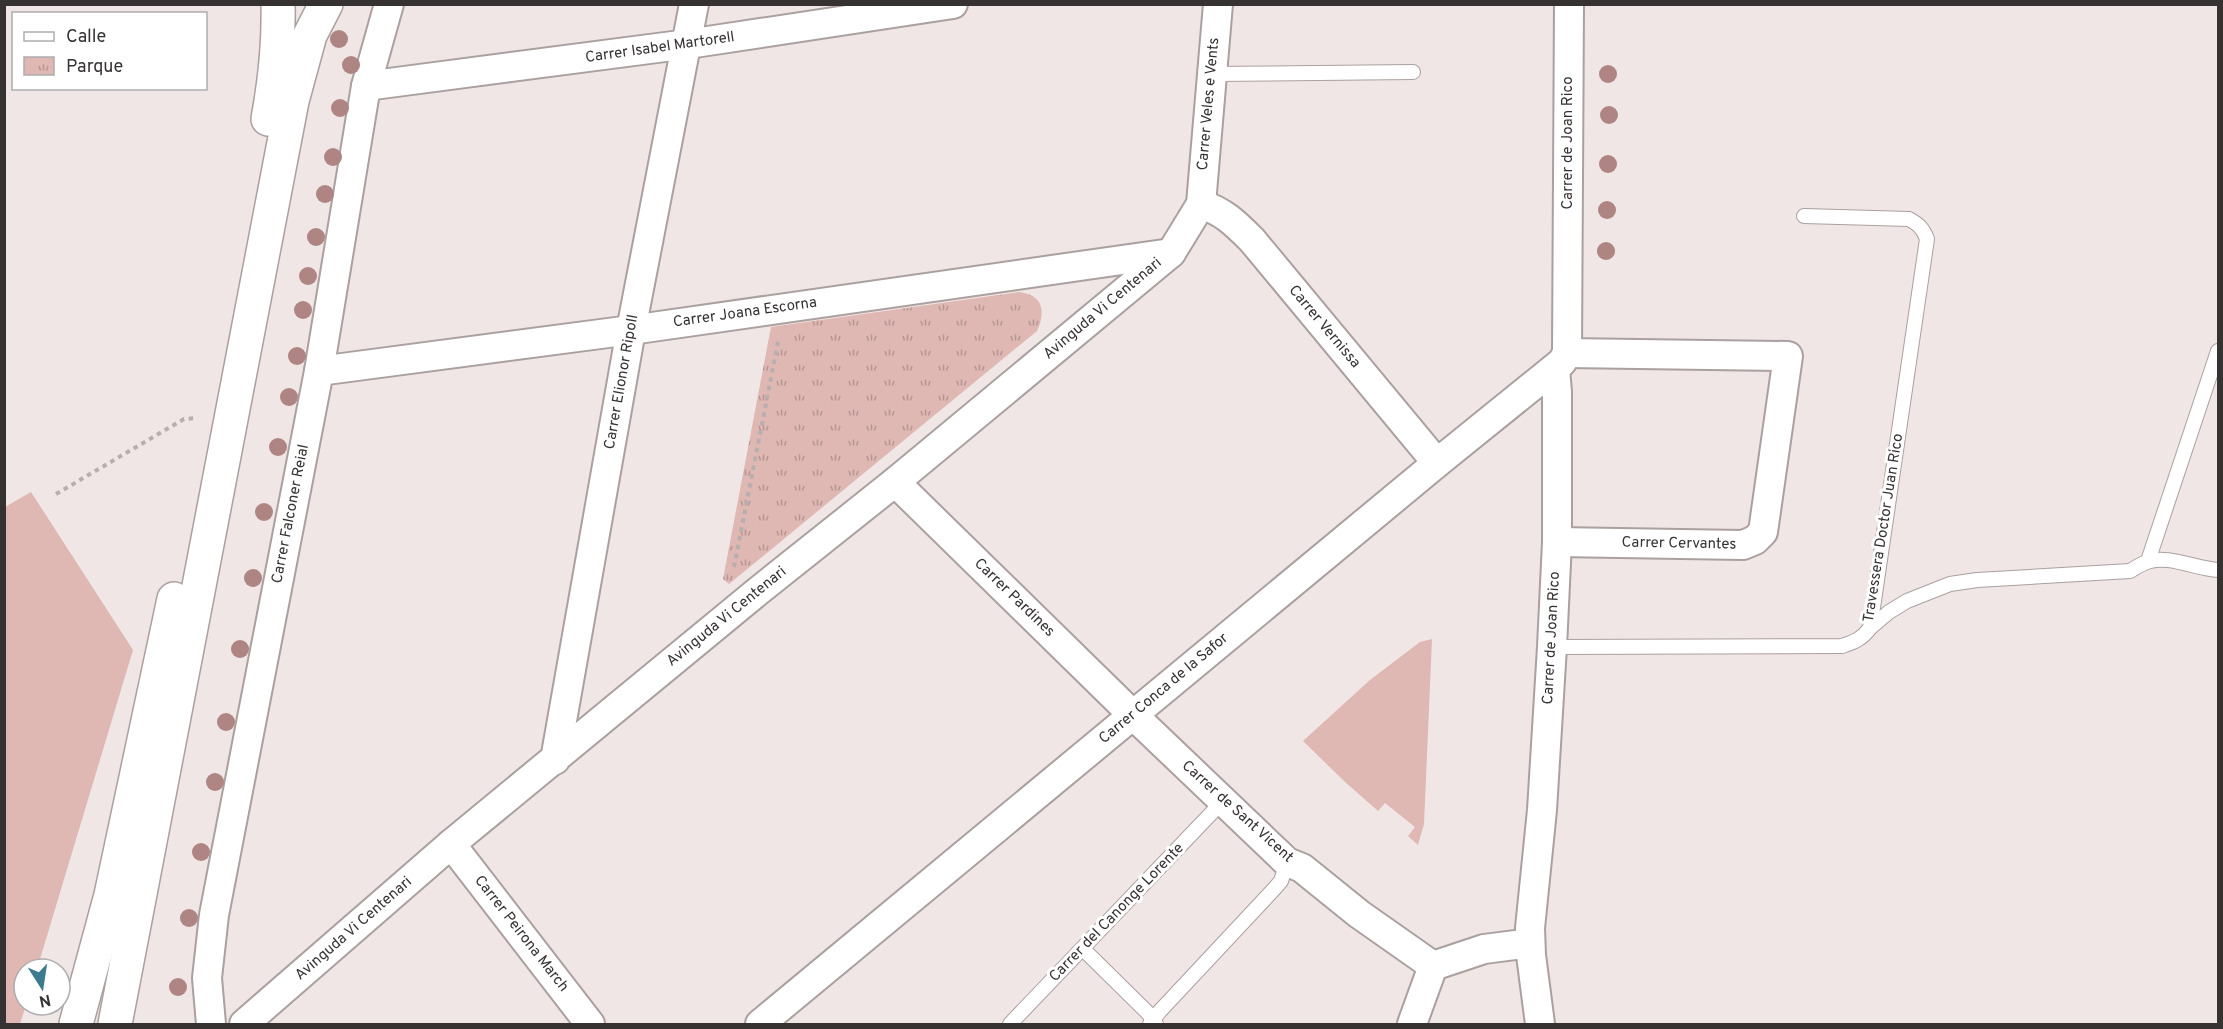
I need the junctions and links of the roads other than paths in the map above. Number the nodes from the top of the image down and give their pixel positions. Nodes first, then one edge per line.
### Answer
1 (278, 4) edge
2 (326, 4) edge
3 (389, 4) edge
4 (694, 4) edge
5 (953, 4) edge
6 (1218, 4) edge
7 (1569, 4) edge
8 (688, 44) junction
9 (1413, 72) dead end
10 (1211, 74) junction
11 (366, 86) junction
12 (1201, 204) junction
13 (1804, 216) dead end
14 (1171, 253) junction
15 (631, 330) junction
16 (2218, 351) edge
17 (1561, 361) junction
18 (319, 371) junction
19 (1437, 463) junction
20 (895, 482) junction
21 (1557, 542) junction
22 (2148, 561) junction
23 (2218, 570) edge
24 (1869, 628) junction
25 (1552, 647) junction
26 (1133, 715) junction
27 (555, 760) junction
28 (1223, 801) junction
29 (452, 844) junction
30 (1287, 862) junction
31 (1530, 943) junction
32 (1083, 949) junction
33 (1433, 966) junction
34 (76, 1024) edge
35 (115, 1024) edge
36 (211, 1024) edge
37 (244, 1024) edge
38 (591, 1024) edge
39 (760, 1024) edge
40 (1010, 1024) edge
41 (1153, 1024) edge
42 (1412, 1024) edge
43 (1540, 1024) edge

1 - 34 main road
2 - 35 main road
3 - 11 street, Carrer Falconer Reial
4 - 8 street, Carrer Elionor Ripoll
5 - 8 street, Carrer Isabel Martorell
6 - 10 street, Carrer Veles e Vents
7 - 17 street, Carrer de Joan Rico
8 - 11 street, Carrer Isabel Martorell
8 - 15 street, Carrer Elionor Ripoll
9 - 10 lane
10 - 12 street, Carrer Veles e Vents
11 - 18 street, Carrer Falconer Reial
12 - 14 street, Avinguda Vi Centenari
12 - 19 street, Carrer Vernissa
13 - 24 lane, Travessera Doctor Juan Rico
14 - 15 street, Carrer Joana Escorna
14 - 20 street, Avinguda Vi Centenari
15 - 18 street, Carrer Joana Escorna
15 - 27 street, Carrer Elionor Ripoll
16 - 22 lane
17 - 19 street, Carrer Conca de la Safor
17 - 21 street, Carrer de Joan Rico
17 - 21 street, Carrer Cervantes
18 - 36 street, Carrer Falconer Reial
19 - 26 street, Carrer Conca de la Safor
20 - 26 street, Carrer Pardines
20 - 27 street, Avinguda Vi Centenari
21 - 25 street, Carrer de Joan Rico
22 - 23 lane
22 - 24 lane
24 - 25 lane, Travessera Doctor Juan Rico
25 - 31 street, Carrer de Joan Rico
26 - 28 street, Carrer de Sant Vicent
26 - 39 street, Carrer Conca de la Safor
27 - 29 street, Avinguda Vi Centenari
28 - 30 street, Carrer de Sant Vicent
28 - 32 lane, Carrer del Canonge Lorente
29 - 37 street, Avinguda Vi Centenari
29 - 38 street, Carrer Peirona March
30 - 33 street, Carrer de Sant Vicent
30 - 41 lane
31 - 33 street
31 - 43 street, Carrer de Joan Rico
32 - 40 lane, Carrer del Canonge Lorente
32 - 41 lane
33 - 42 street

